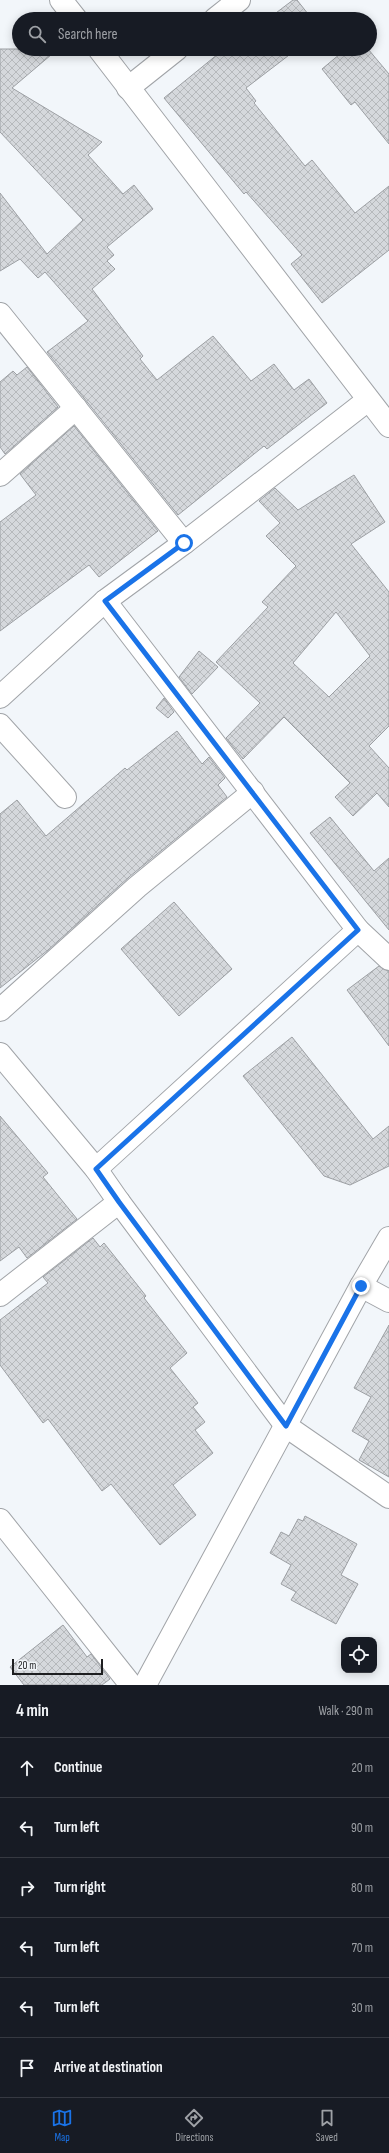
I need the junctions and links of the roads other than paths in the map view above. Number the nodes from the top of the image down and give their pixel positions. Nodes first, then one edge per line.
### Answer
1 (61, 0) edge
2 (239, 0) edge
3 (70, 12) edge
4 (224, 12) edge
5 (104, 56) edge
6 (168, 56) edge
7 (128, 88) junction
8 (0, 314) edge
9 (368, 400) junction
10 (76, 408) junction
11 (389, 426) edge
12 (0, 475) edge
13 (184, 543) junction
14 (105, 601) junction
15 (0, 697) edge
16 (0, 726) edge
17 (254, 792) junction
18 (65, 797) dead end
19 (358, 930) junction
20 (389, 959) edge
21 (0, 1010) edge
22 (0, 1054) edge
23 (96, 1169) junction
24 (119, 1202) junction
25 (389, 1238) edge
26 (361, 1286) junction
27 (0, 1296) edge
28 (389, 1301) edge
29 (286, 1426) junction
30 (389, 1497) edge
31 (0, 1520) edge
32 (132, 1685) edge
33 (145, 1685) edge

1 - 3 street
2 - 4 street
5 - 7 street
6 - 7 street
7 - 9 street
8 - 10 street
9 - 11 street
9 - 13 street
10 - 12 street
10 - 13 street
13 - 14 street
14 - 15 street
14 - 17 street
16 - 18 street
17 - 19 street
17 - 21 street
19 - 20 street
19 - 23 street
22 - 23 street
23 - 24 street
24 - 27 street
24 - 29 street
25 - 26 street
26 - 28 street
26 - 29 street
29 - 30 street
29 - 33 street
31 - 32 street

